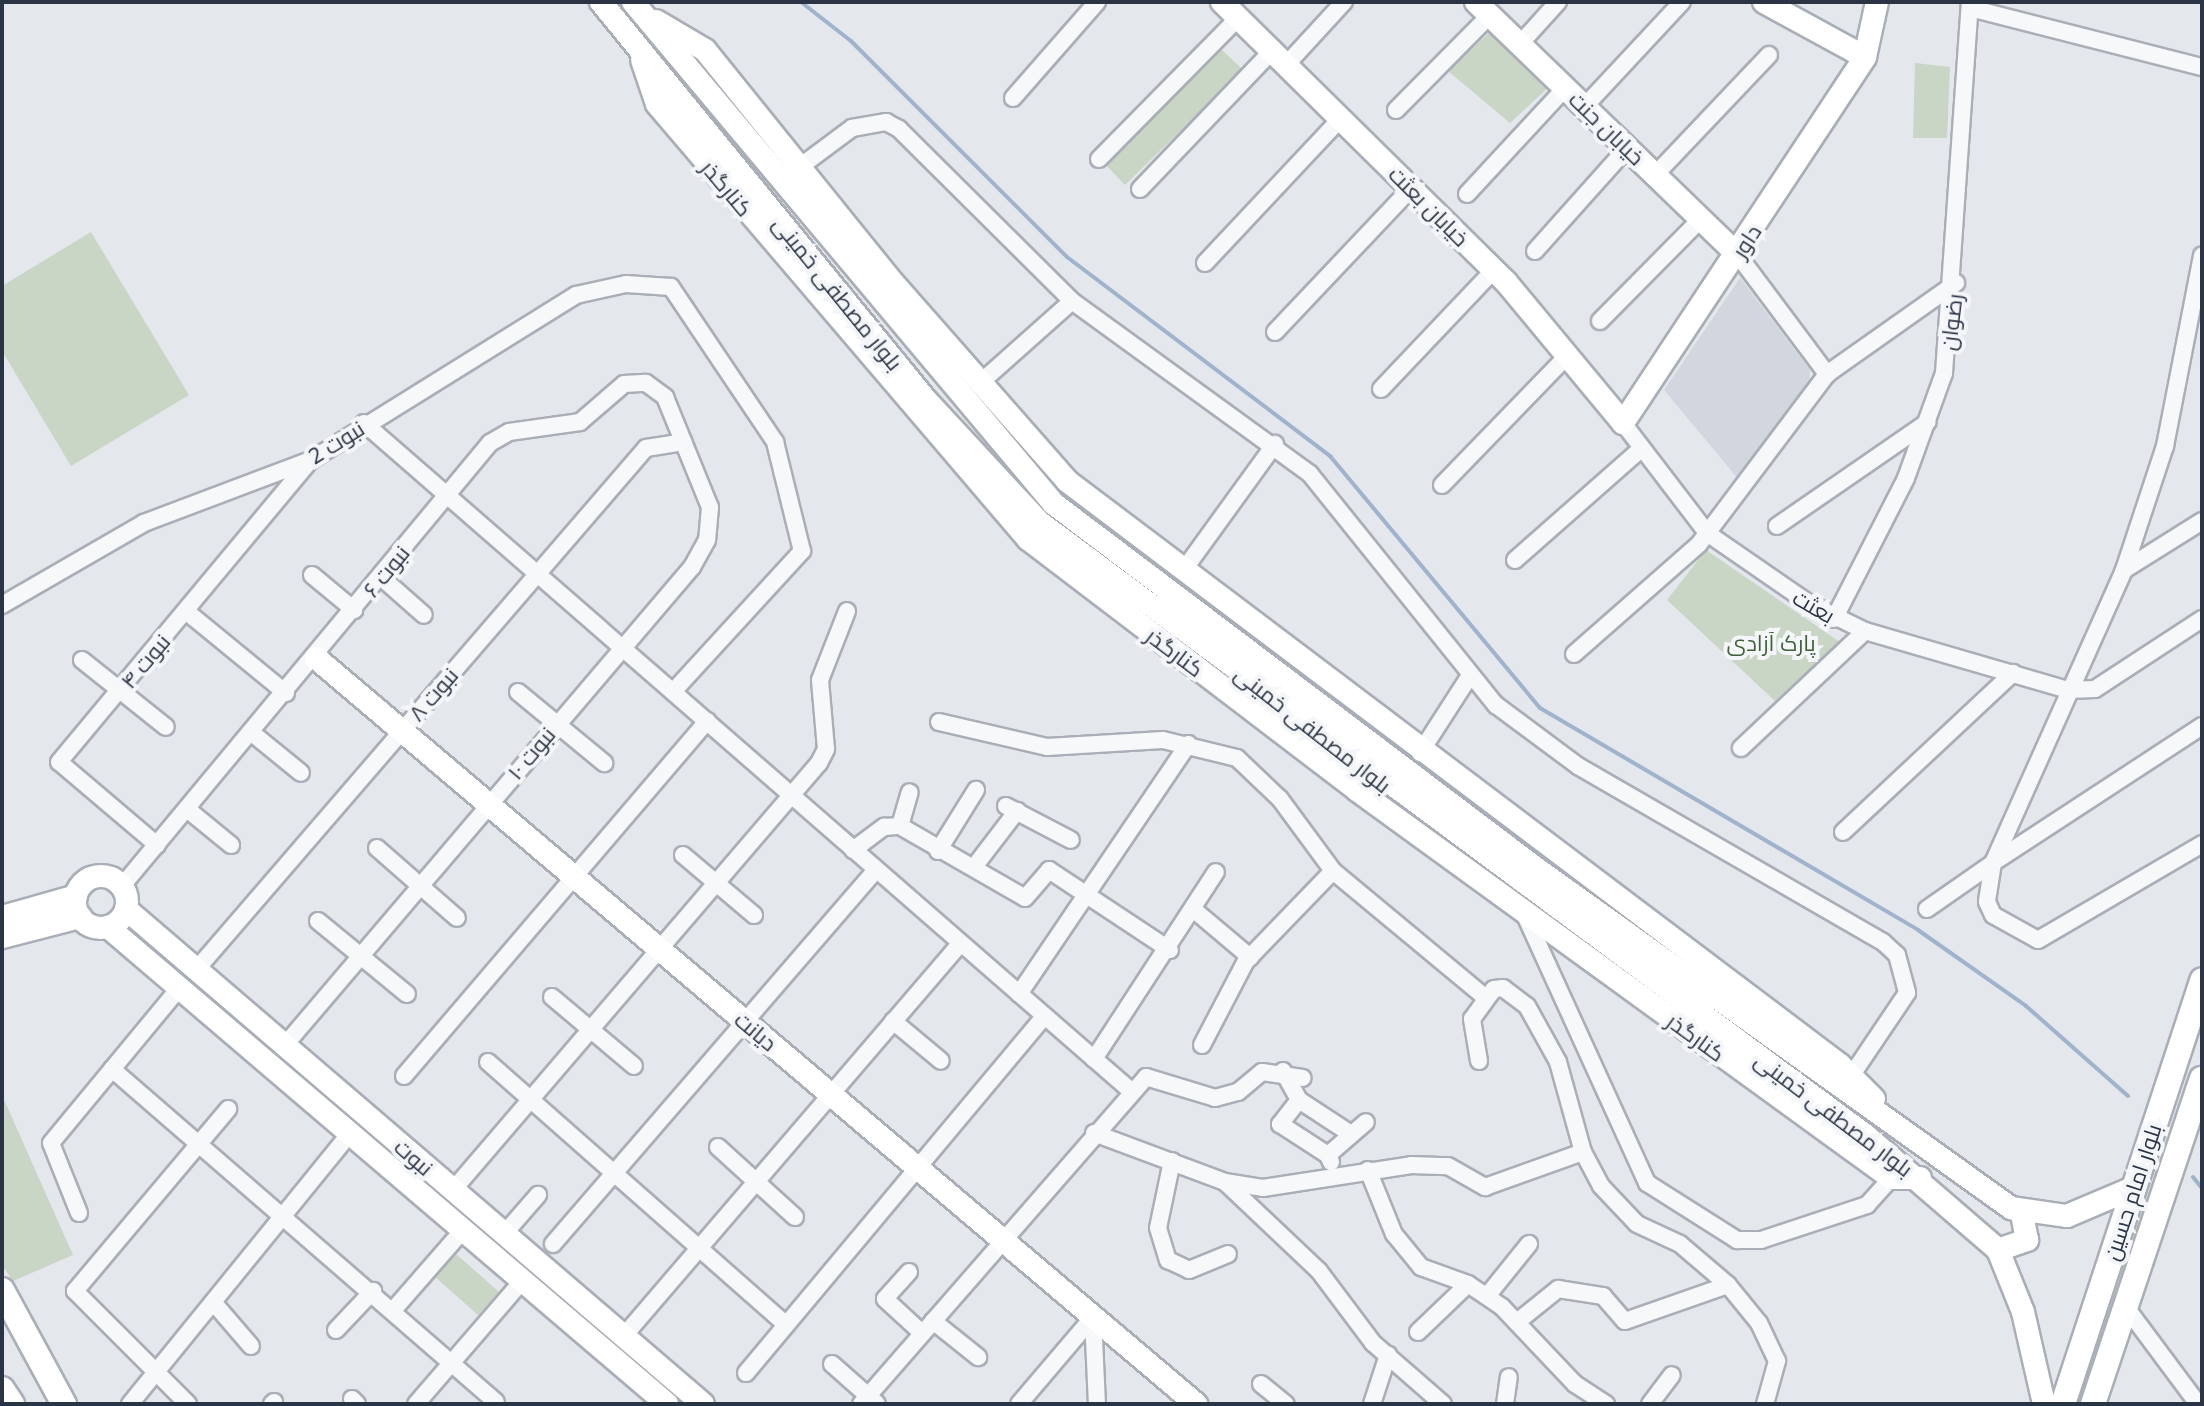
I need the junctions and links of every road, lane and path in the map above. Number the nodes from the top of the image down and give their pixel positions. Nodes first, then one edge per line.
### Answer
1 (601, 2) edge
2 (1097, 2) edge
3 (1344, 2) edge
4 (1558, 2) edge
5 (1682, 2) edge
6 (1764, 2) edge
7 (1877, 2) edge
8 (1970, 5) edge
9 (637, 7) edge
10 (1483, 8) edge
11 (1230, 10) edge
12 (636, 44) junction
13 (1520, 44) junction
14 (1769, 55) dead end
15 (1865, 57) junction
16 (1279, 58) junction
17 (2202, 67) edge
18 (1565, 88) junction
19 (1013, 98) dead end
20 (1585, 106) junction
21 (1396, 110) dead end
22 (1340, 119) junction
23 (1627, 148) junction
24 (1099, 159) dead end
25 (797, 169) junction
26 (1656, 174) junction
27 (1411, 188) junction
28 (1140, 189) dead end
29 (1467, 194) dead end
30 (1701, 219) junction
31 (1535, 251) dead end
32 (1738, 255) junction
33 (2202, 256) edge
34 (1205, 263) dead end
35 (1494, 270) junction
36 (1956, 283) junction
37 (1072, 301) junction
38 (2198, 311) edge
39 (1600, 321) dead end
40 (1275, 332) dead end
41 (1567, 356) junction
42 (1827, 374) junction
43 (980, 383) junction
44 (1381, 389) dead end
45 (1929, 422) junction
46 (364, 423) junction
47 (1623, 423) junction
48 (684, 442) junction
49 (1275, 444) junction
50 (1642, 448) junction
51 (311, 460) junction
52 (1442, 485) dead end
53 (448, 494) junction
54 (2202, 521) edge
55 (1777, 526) dead end
56 (1707, 533) junction
57 (1515, 560) dead end
58 (2124, 570) junction
59 (1183, 571) junction
60 (537, 572) junction
61 (312, 575) dead end
62 (381, 577) junction
63 (2, 605) edge
64 (354, 610) junction
65 (847, 611) dead end
66 (187, 612) junction
67 (424, 615) dead end
68 (1834, 619) junction
69 (2202, 619) edge
70 (1865, 631) junction
71 (622, 646) junction
72 (1574, 654) dead end
73 (316, 658) junction
74 (82, 660) dead end
75 (2013, 673) junction
76 (1469, 677) junction
77 (121, 690) junction
78 (2068, 690) junction
79 (518, 692) dead end
80 (673, 692) junction
81 (286, 693) junction
82 (707, 721) junction
83 (939, 722) dead end
84 (556, 723) junction
85 (2202, 726) edge
86 (166, 727) dead end
87 (402, 730) junction
88 (252, 733) junction
89 (1188, 744) junction
90 (1741, 748) dead end
91 (1420, 753) junction
92 (604, 763) dead end
93 (301, 773) dead end
94 (976, 790) dead end
95 (910, 792) dead end
96 (788, 793) junction
97 (488, 803) junction
98 (187, 809) junction
99 (900, 826) junction
100 (1843, 832) dead end
101 (1071, 840) dead end
102 (2202, 844) edge
103 (157, 845) junction
104 (231, 845) dead end
105 (377, 848) dead end
106 (853, 850) junction
107 (938, 851) junction
108 (683, 855) dead end
109 (1993, 863) junction
110 (974, 867) junction
111 (876, 870) junction
112 (1333, 871) junction
113 (1216, 872) dead end
114 (574, 876) junction
115 (716, 881) junction
116 (420, 885) junction
117 (122, 886) junction
118 (1084, 896) junction
119 (78, 907) junction
120 (126, 909) junction
121 (1193, 909) junction
122 (1927, 909) dead end
123 (1524, 913) junction
124 (754, 915) dead end
125 (2, 917) edge
126 (457, 918) dead end
127 (318, 921) dead end
128 (108, 927) junction
129 (2, 937) edge
130 (960, 944) junction
131 (660, 949) junction
132 (1170, 950) junction
133 (360, 956) junction
134 (1250, 957) junction
135 (196, 970) junction
136 (2202, 980) edge
137 (179, 988) junction
138 (407, 994) dead end
139 (1019, 994) junction
140 (552, 997) dead end
141 (1486, 998) junction
142 (1044, 1016) junction
143 (745, 1021) junction
144 (893, 1021) junction
145 (591, 1029) junction
146 (285, 1045) junction
147 (1202, 1045) dead end
148 (1094, 1059) junction
149 (941, 1061) dead end
150 (1479, 1061) dead end
151 (488, 1062) dead end
152 (270, 1063) junction
153 (634, 1066) dead end
154 (112, 1069) junction
155 (1283, 1071) junction
156 (404, 1076) dead end
157 (1851, 1076) junction
158 (1303, 1078) dead end
159 (2202, 1079) edge
160 (1131, 1091) junction
161 (831, 1094) junction
162 (1299, 1100) junction
163 (527, 1104) junction
164 (228, 1109) dead end
165 (1366, 1122) dead end
166 (1891, 1123) junction
167 (350, 1133) junction
168 (1094, 1133) junction
169 (1351, 1134) junction
170 (197, 1143) junction
171 (718, 1147) dead end
172 (1583, 1152) junction
173 (1328, 1155) junction
174 (1172, 1161) junction
175 (917, 1167) junction
176 (1368, 1170) junction
177 (611, 1174) junction
178 (1337, 1175) junction
179 (1891, 1178) junction
180 (1920, 1178) junction
181 (1225, 1182) junction
182 (756, 1184) junction
183 (2133, 1188) junction
184 (453, 1190) junction
185 (538, 1195) dead end
186 (79, 1213) dead end
187 (2022, 1214) junction
188 (795, 1217) dead end
189 (282, 1218) junction
190 (463, 1230) junction
191 (504, 1234) junction
192 (1002, 1240) junction
193 (553, 1244) dead end
194 (1529, 1244) dead end
195 (1998, 1250) junction
196 (701, 1251) junction
197 (1228, 1254) dead end
198 (909, 1272) dead end
199 (522, 1281) junction
200 (1468, 1284) junction
201 (1728, 1285) junction
202 (2, 1290) edge
203 (373, 1291) junction
204 (1487, 1296) junction
205 (213, 1302) junction
206 (2125, 1306) junction
207 (8, 1308) edge
208 (395, 1308) junction
209 (1093, 1317) junction
210 (1517, 1322) junction
211 (786, 1325) junction
212 (928, 1327) junction
213 (336, 1330) dead end
214 (1418, 1332) dead end
215 (616, 1345) junction
216 (251, 1346) dead end
217 (1388, 1355) junction
218 (978, 1357) dead end
219 (454, 1360) junction
220 (832, 1364) dead end
221 (746, 1373) dead end
222 (153, 1374) junction
223 (1672, 1375) dead end
224 (1509, 1377) dead end
225 (1261, 1384) dead end
226 (2, 1389) edge
227 (869, 1401) edge
228 (496, 1402) dead end
229 (12, 1404) edge
230 (64, 1404) edge
231 (130, 1404) edge
232 (188, 1404) edge
233 (416, 1404) edge
234 (667, 1404) edge
235 (703, 1404) edge
236 (1019, 1404) edge
237 (1097, 1404) edge
238 (1196, 1404) edge
239 (1286, 1404) edge
240 (1372, 1404) edge
241 (1443, 1404) edge
242 (1505, 1404) edge
243 (1606, 1404) edge
244 (1650, 1404) edge
245 (1765, 1404) edge
246 (2044, 1404) edge
247 (2063, 1404) edge
248 (2093, 1404) edge
249 (2198, 1404) edge

1 - 12 street, بلوار مصطفی خمینی
2 - 19 street
3 - 16 street
4 - 13 street
5 - 20 street
6 - 15 street
7 - 15 street
8 - 17 street
8 - 36 street, رضوان
9 - 25 street
9 - 166 street, بلوار مصطفی خمینی
10 - 13 street, خیابان جنت
10 - 21 street
11 - 16 street, خیابان بعثت
11 - 24 street
12 - 123 street, کنارگذر
12 - 180 street, بلوار مصطفی خمینی
13 - 18 street, خیابان جنت
14 - 26 street
15 - 32 street, داور
16 - 22 street, خیابان بعثت
16 - 28 street
18 - 20 street, خیابان جنت
18 - 29 street
20 - 23 street, خیابان جنت
22 - 27 street, خیابان بعثت
22 - 34 street
23 - 26 street, خیابان جنت
23 - 31 street
25 - 37 street
25 - 43 street
26 - 30 street, خیابان جنت
27 - 35 street, خیابان بعثت
27 - 40 street
30 - 32 street, خیابان جنت
30 - 39 street
32 - 42 street
32 - 47 street, داور
33 - 38 street
35 - 41 street, خیابان بعثت
35 - 44 street
36 - 42 street
36 - 45 street, رضوان
37 - 43 street
37 - 49 street
38 - 58 street
41 - 47 street, خیابان بعثت
41 - 52 street
42 - 56 street
43 - 59 street
45 - 55 street
45 - 68 street, رضوان
46 - 51 street, نبوت 2
46 - 53 street
46 - 80 street, نبوت 2
47 - 50 street, بعثت
48 - 53 street, نبوت ۶
48 - 60 street, نبوت ۸
48 - 71 street, نبوت ۱۰
49 - 59 street
49 - 76 street
50 - 56 street, بعثت
50 - 57 street
51 - 63 street, نبوت 2
51 - 66 street, نبوت ۴
53 - 60 street
53 - 62 street, نبوت ۶
54 - 58 street
56 - 68 street, بعثت
56 - 72 street
58 - 78 street
59 - 91 street
60 - 71 street
60 - 87 street, نبوت ۸
61 - 64 street
62 - 64 street, نبوت ۶
62 - 67 street
64 - 73 street, نبوت ۶
65 - 96 street
66 - 77 street, نبوت ۴
66 - 81 street
68 - 70 street, بعثت
69 - 78 street
70 - 75 street, بعثت
70 - 90 street
71 - 80 street
71 - 84 street, نبوت ۱۰
73 - 81 street, نبوت ۶
73 - 87 street, دیانت
74 - 77 street
75 - 78 street, بعثت
75 - 100 street
76 - 91 street
76 - 157 street
77 - 86 street
77 - 103 street, نبوت ۴
78 - 109 street
79 - 84 street
80 - 82 street
81 - 88 street, نبوت ۶
82 - 96 street
82 - 114 street
83 - 89 street
84 - 92 street
84 - 97 street, نبوت ۱۰
85 - 109 street
87 - 97 street, دیانت
87 - 135 street, نبوت ۸
88 - 93 street
88 - 98 street, نبوت ۶
89 - 112 street
89 - 118 street
91 - 157 street
94 - 107 street
95 - 99 street
96 - 106 street
96 - 115 street
97 - 114 street, دیانت
97 - 116 street, نبوت ۱۰
98 - 103 street, نبوت ۶
98 - 104 street
99 - 106 street
99 - 107 street
101 - 110 street
102 - 109 street
103 - 117 street, نبوت ۶
105 - 116 street
106 - 111 street
107 - 110 street
108 - 115 street
109 - 122 street
110 - 118 street
111 - 130 street
111 - 143 street
112 - 134 street
112 - 141 street
113 - 121 street
114 - 131 street, دیانت
114 - 156 street
115 - 124 street
115 - 131 street
116 - 126 street
116 - 133 street, نبوت ۱۰
117 - 119 street
117 - 120 street
118 - 132 street
118 - 139 street
119 - 125 street
119 - 128 street
119 - 129 street
120 - 128 street
120 - 135 street, نبوت
121 - 132 street
121 - 134 street
123 - 179 street, کنارگذر
123 - 179 street
127 - 133 street
128 - 137 street, نبوت
130 - 139 street
130 - 144 street
131 - 143 street, دیانت
131 - 145 street
132 - 148 street
133 - 138 street
133 - 146 street, نبوت ۱۰
134 - 147 street
135 - 146 street, نبوت
136 - 183 main road, بلوار امام حسین
137 - 152 street, نبوت
137 - 154 street
139 - 142 street
140 - 145 street
141 - 150 street
141 - 172 street
142 - 148 street
142 - 175 street
143 - 161 street, دیانت
143 - 177 street
144 - 149 street
144 - 161 street
145 - 153 street
145 - 163 street
146 - 152 street
146 - 184 street, نبوت
148 - 160 street
151 - 163 street
152 - 167 street, نبوت
154 - 170 street
154 - 186 street
155 - 158 street
155 - 160 street
155 - 162 street
157 - 166 street
159 - 206 main road, بلوار امام حسین
160 - 168 street
161 - 175 street, دیانت
161 - 182 street
162 - 169 street
162 - 173 street
163 - 177 street
163 - 184 street
164 - 170 street
165 - 169 street
166 - 187 street, بلوار مصطفی خمینی
167 - 189 street
167 - 190 street, نبوت
168 - 174 street
168 - 192 street
169 - 173 street
170 - 189 street
170 - 222 street
171 - 182 street
172 - 176 street
172 - 201 street
173 - 178 street
174 - 181 street
174 - 197 street
175 - 192 street, دیانت
175 - 211 street
176 - 178 street
176 - 200 street
177 - 193 street
177 - 196 street
178 - 181 street
179 - 180 street
180 - 195 street, بلوار مصطفی خمینی
181 - 217 street
182 - 188 street
182 - 196 street
183 - 187 street
183 - 247 main road, بلوار امام حسین
184 - 191 street, نبوت
185 - 191 street
187 - 195 street
189 - 203 street
189 - 205 street
190 - 199 street, نبوت
190 - 208 street
191 - 215 street, نبوت
192 - 209 street, دیانت
192 - 212 street
194 - 204 street
195 - 246 street, بلوار مصطفی خمینی
196 - 211 street
196 - 215 street
198 - 212 street
199 - 215 street, نبوت
199 - 219 street
200 - 204 street
200 - 214 street
201 - 210 street
201 - 245 street
202 - 207 main road
203 - 208 street
203 - 213 street
204 - 210 street
205 - 216 street
205 - 222 street
206 - 248 main road, بلوار امام حسین
206 - 249 street
207 - 230 main road
208 - 219 street
209 - 236 street
209 - 237 street
209 - 238 street, دیانت
210 - 243 street
211 - 221 street
212 - 218 street
212 - 227 street
215 - 234 street, نبوت
215 - 235 street, نبوت
217 - 240 street
217 - 241 street
219 - 228 street
219 - 233 street
220 - 227 street
222 - 231 street
222 - 232 street
223 - 244 street
224 - 242 street
225 - 239 street
226 - 229 main road

